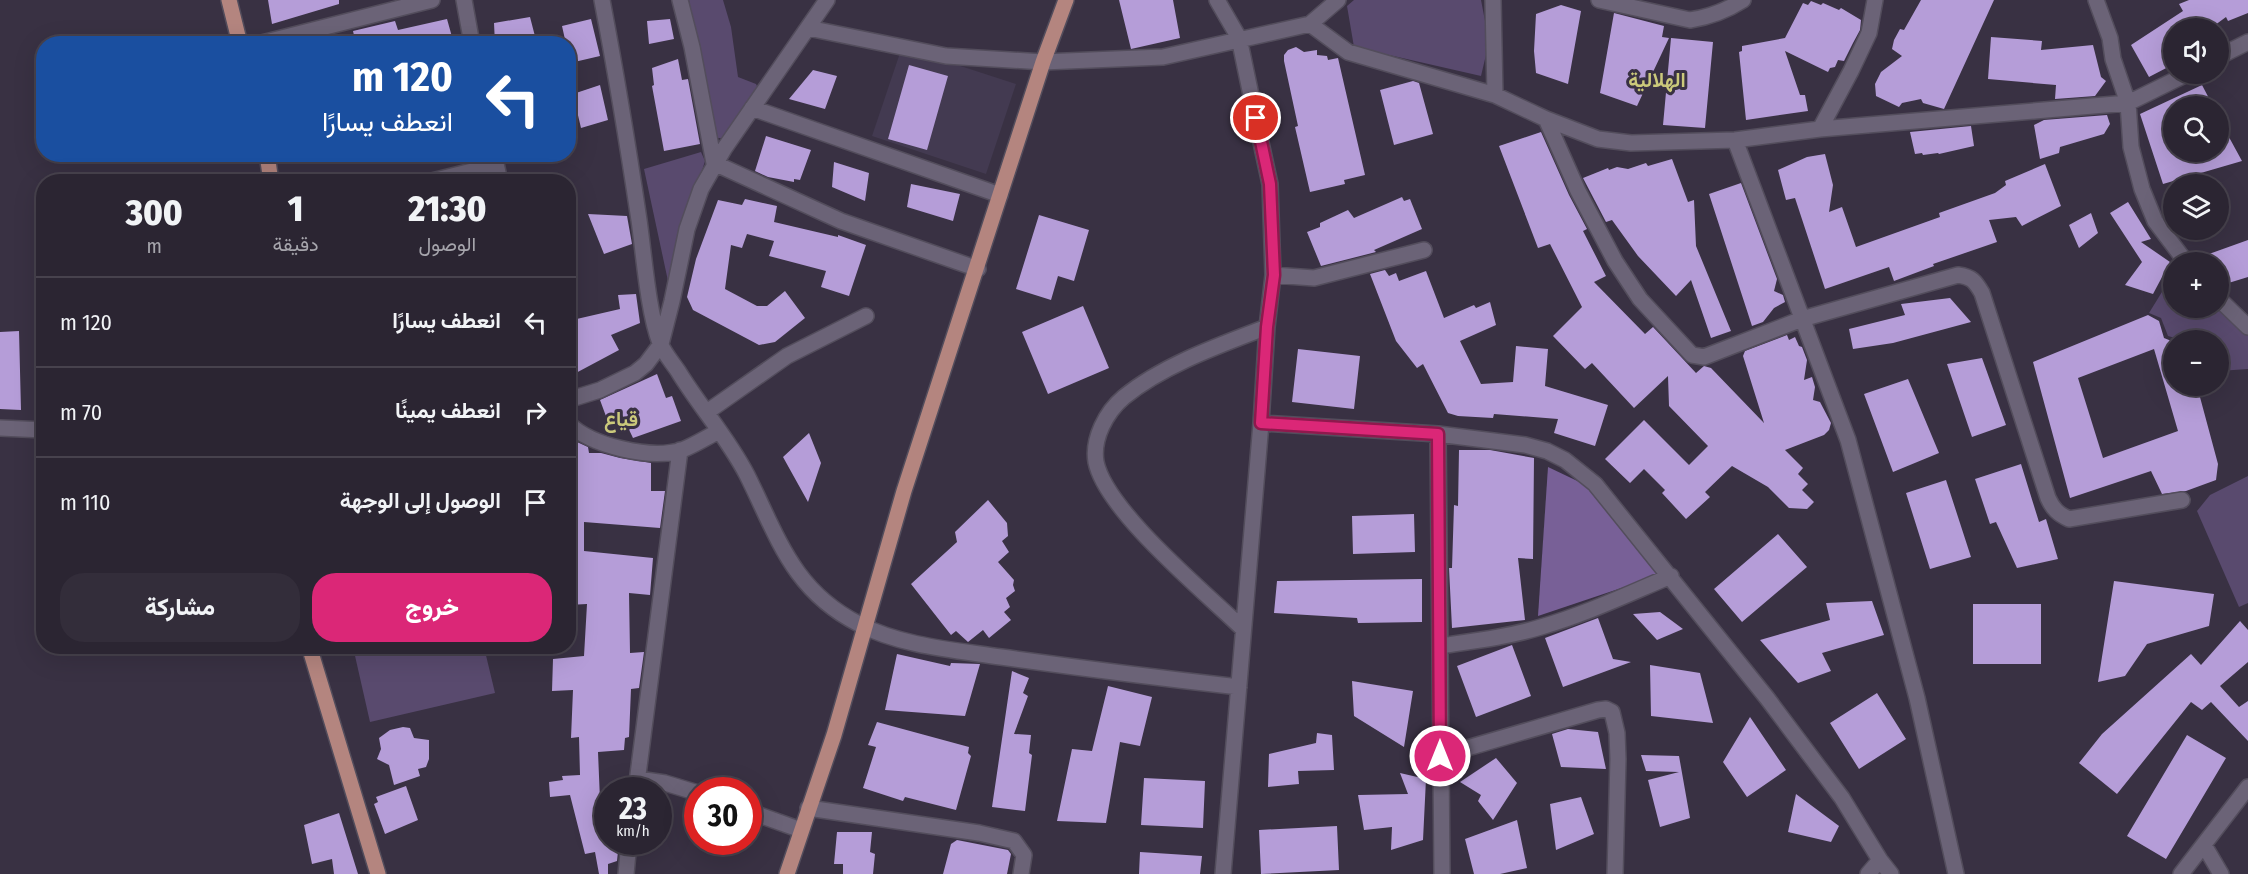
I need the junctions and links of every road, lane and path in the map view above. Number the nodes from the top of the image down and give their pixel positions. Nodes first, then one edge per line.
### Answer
1 (229, 0) edge
2 (432, 0) edge
3 (464, 0) edge
4 (602, 0) edge
5 (681, 0) edge
6 (827, 0) edge
7 (1066, 0) edge
8 (1217, 0) edge
9 (1338, 0) edge
10 (1493, 0) edge
11 (1599, 0) edge
12 (1743, 0) edge
13 (1875, 0) edge
14 (2096, 0) edge
15 (1310, 24) junction
16 (808, 28) junction
17 (238, 36) edge
18 (290, 36) edge
19 (471, 36) edge
20 (1239, 38) junction
21 (2248, 42) edge
22 (2229, 52) edge
23 (1043, 62) junction
24 (2167, 84) edge
25 (1495, 95) junction
26 (2128, 103) junction
27 (752, 108) junction
28 (1546, 118) junction
29 (1820, 129) junction
30 (1735, 140) junction
31 (489, 162) edge
32 (714, 164) junction
33 (452, 174) edge
34 (999, 195) junction
35 (1424, 250) dead end
36 (2178, 252) edge
37 (978, 269) junction
38 (1274, 275) junction
39 (2229, 309) edge
40 (866, 316) dead end
41 (1802, 319) junction
42 (1267, 327) junction
43 (2248, 327) edge
44 (661, 344) junction
45 (576, 398) edge
46 (706, 412) junction
47 (1261, 423) junction
48 (0, 428) edge
49 (576, 429) edge
50 (36, 430) edge
51 (719, 431) junction
52 (1438, 434) junction
53 (680, 450) junction
54 (2182, 500) dead end
55 (1671, 576) junction
56 (864, 626) junction
57 (1243, 628) junction
58 (1440, 645) junction
59 (311, 654) edge
60 (1239, 687) junction
61 (1440, 756) junction
62 (638, 777) edge
63 (2248, 787) edge
64 (808, 808) junction
65 (762, 816) edge
66 (801, 830) junction
67 (2204, 845) junction
68 (628, 855) edge
69 (1880, 860) junction
70 (378, 874) edge
71 (626, 874) edge
72 (787, 874) edge
73 (1021, 874) edge
74 (1222, 874) edge
75 (1442, 874) edge
76 (1615, 874) edge
77 (1868, 874) edge
78 (1891, 874) edge
79 (1956, 874) edge
80 (2181, 874) edge
81 (2222, 874) edge

1 - 17 main road
2 - 18 street
3 - 19 street
4 - 44 street
5 - 32 street
6 - 16 street
7 - 23 main road
8 - 20 street
9 - 15 street
10 - 25 street
11 - 12 street
13 - 29 street
14 - 26 street
15 - 20 street
15 - 25 street
16 - 23 street
16 - 27 street
20 - 23 street
20 - 38 street
21 - 22 street
23 - 34 main road
24 - 26 street
25 - 28 street
26 - 29 street
26 - 36 street
27 - 32 street
27 - 34 street
28 - 30 street
28 - 41 street
29 - 30 street
30 - 41 street
31 - 33 street
32 - 37 street
32 - 44 street
34 - 37 main road
35 - 38 street
37 - 56 main road
38 - 42 street
39 - 43 street
40 - 46 street
41 - 54 street
41 - 79 street
42 - 47 street
42 - 57 street
44 - 45 street
44 - 46 street
46 - 51 street
47 - 52 street
47 - 57 street
48 - 50 street
49 - 53 street
51 - 53 street
51 - 56 street
52 - 55 street
52 - 58 street
53 - 62 street
55 - 58 street
55 - 69 street
56 - 60 street
56 - 64 main road
57 - 60 street
58 - 61 street
59 - 70 main road
60 - 74 street
61 - 75 street
61 - 76 street
63 - 67 street
64 - 66 main road
64 - 73 street
65 - 66 street
66 - 72 main road
67 - 80 street
67 - 81 street
68 - 71 street
69 - 77 street
69 - 78 street

